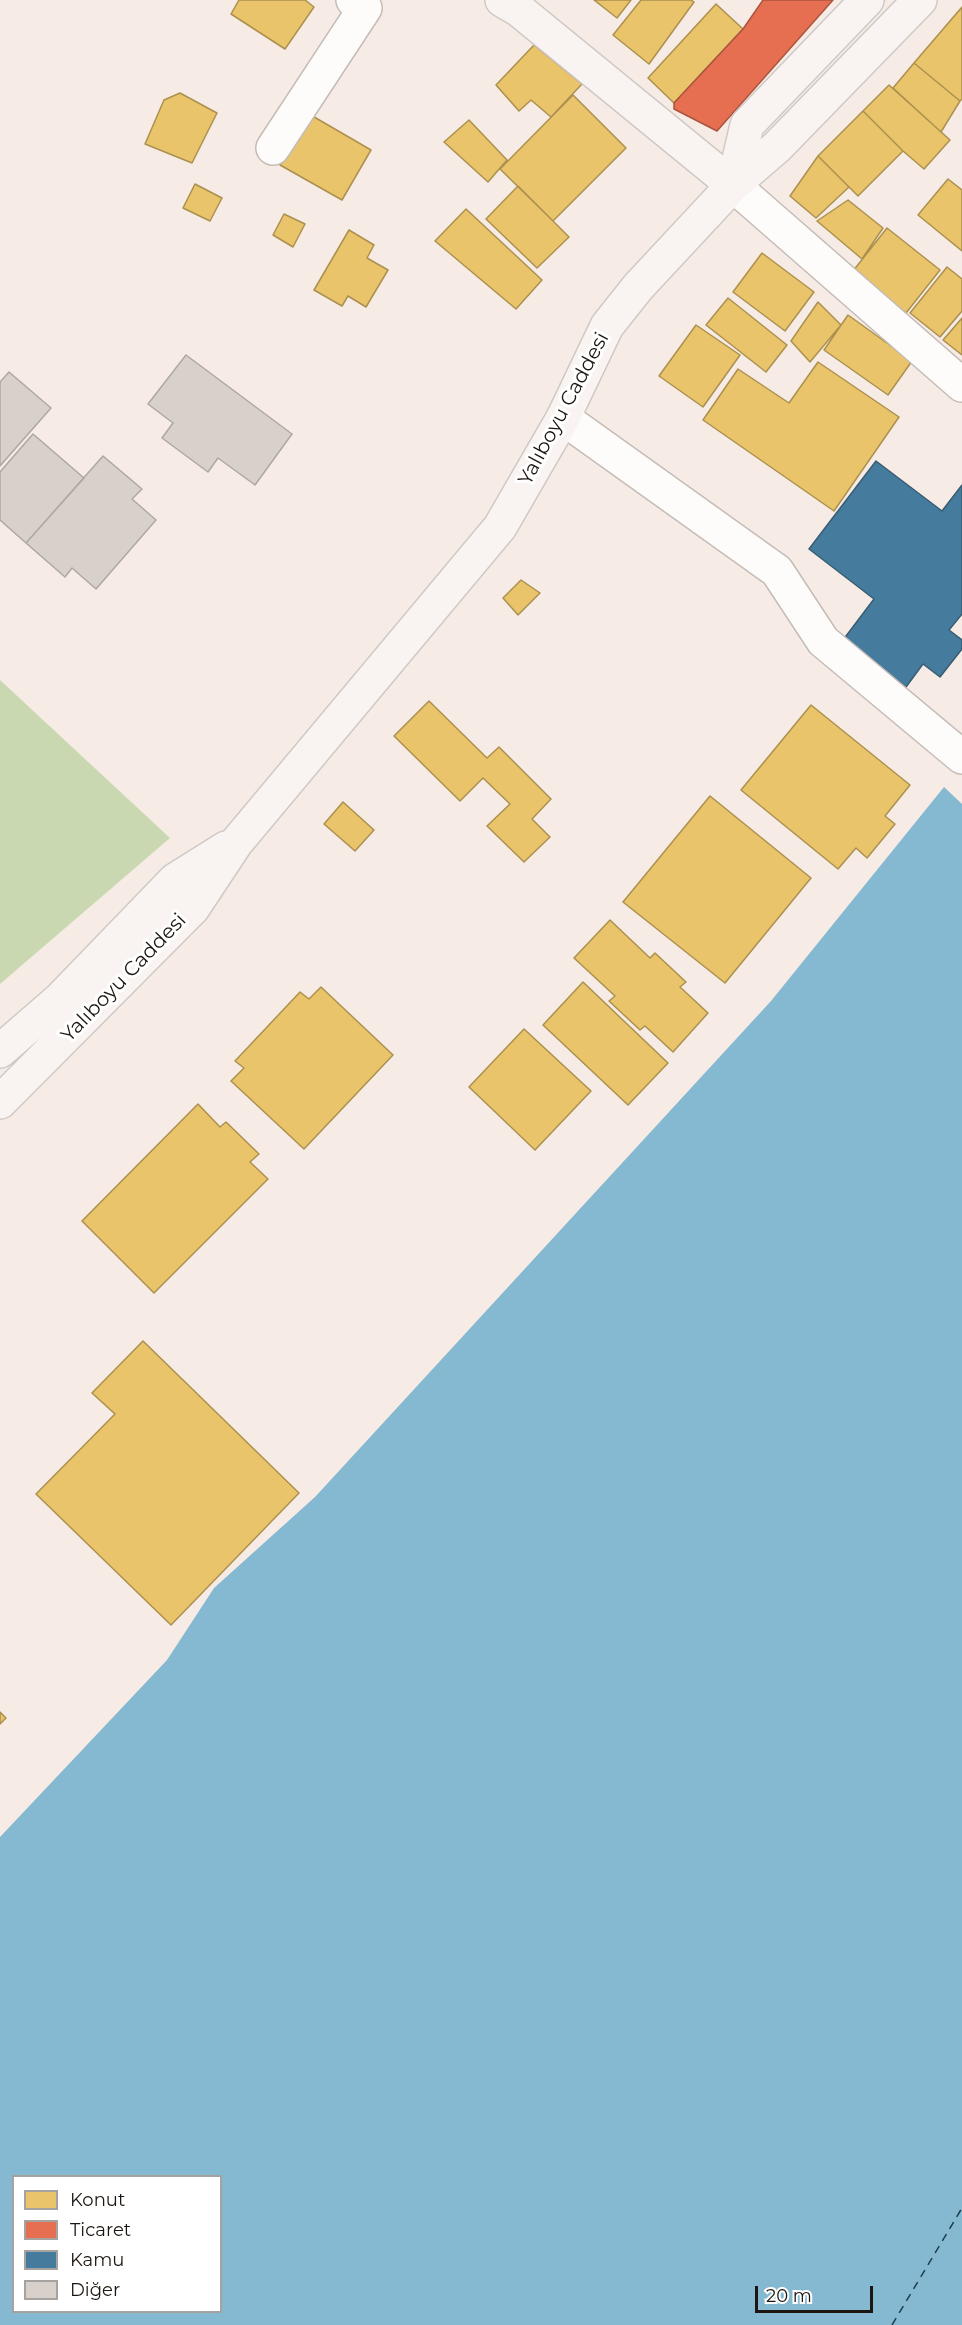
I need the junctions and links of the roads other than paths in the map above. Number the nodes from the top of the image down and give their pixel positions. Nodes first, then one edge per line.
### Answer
1 (353, 0) edge
2 (867, 0) edge
3 (920, 0) edge
4 (516, 3) edge
5 (273, 148) dead end
6 (733, 185) junction
7 (962, 386) edge
8 (563, 418) junction
9 (962, 757) edge
10 (236, 843) junction
11 (0, 1051) edge
12 (0, 1102) edge

1 - 5 street
2 - 6 main road
3 - 6 main road, Yalıboyu Caddesi
4 - 6 main road
6 - 7 street
6 - 8 main road, Yalıboyu Caddesi
8 - 9 street
8 - 10 main road, Yalıboyu Caddesi
10 - 11 main road, Yalıboyu Caddesi
10 - 12 main road, Yalıboyu Caddesi

